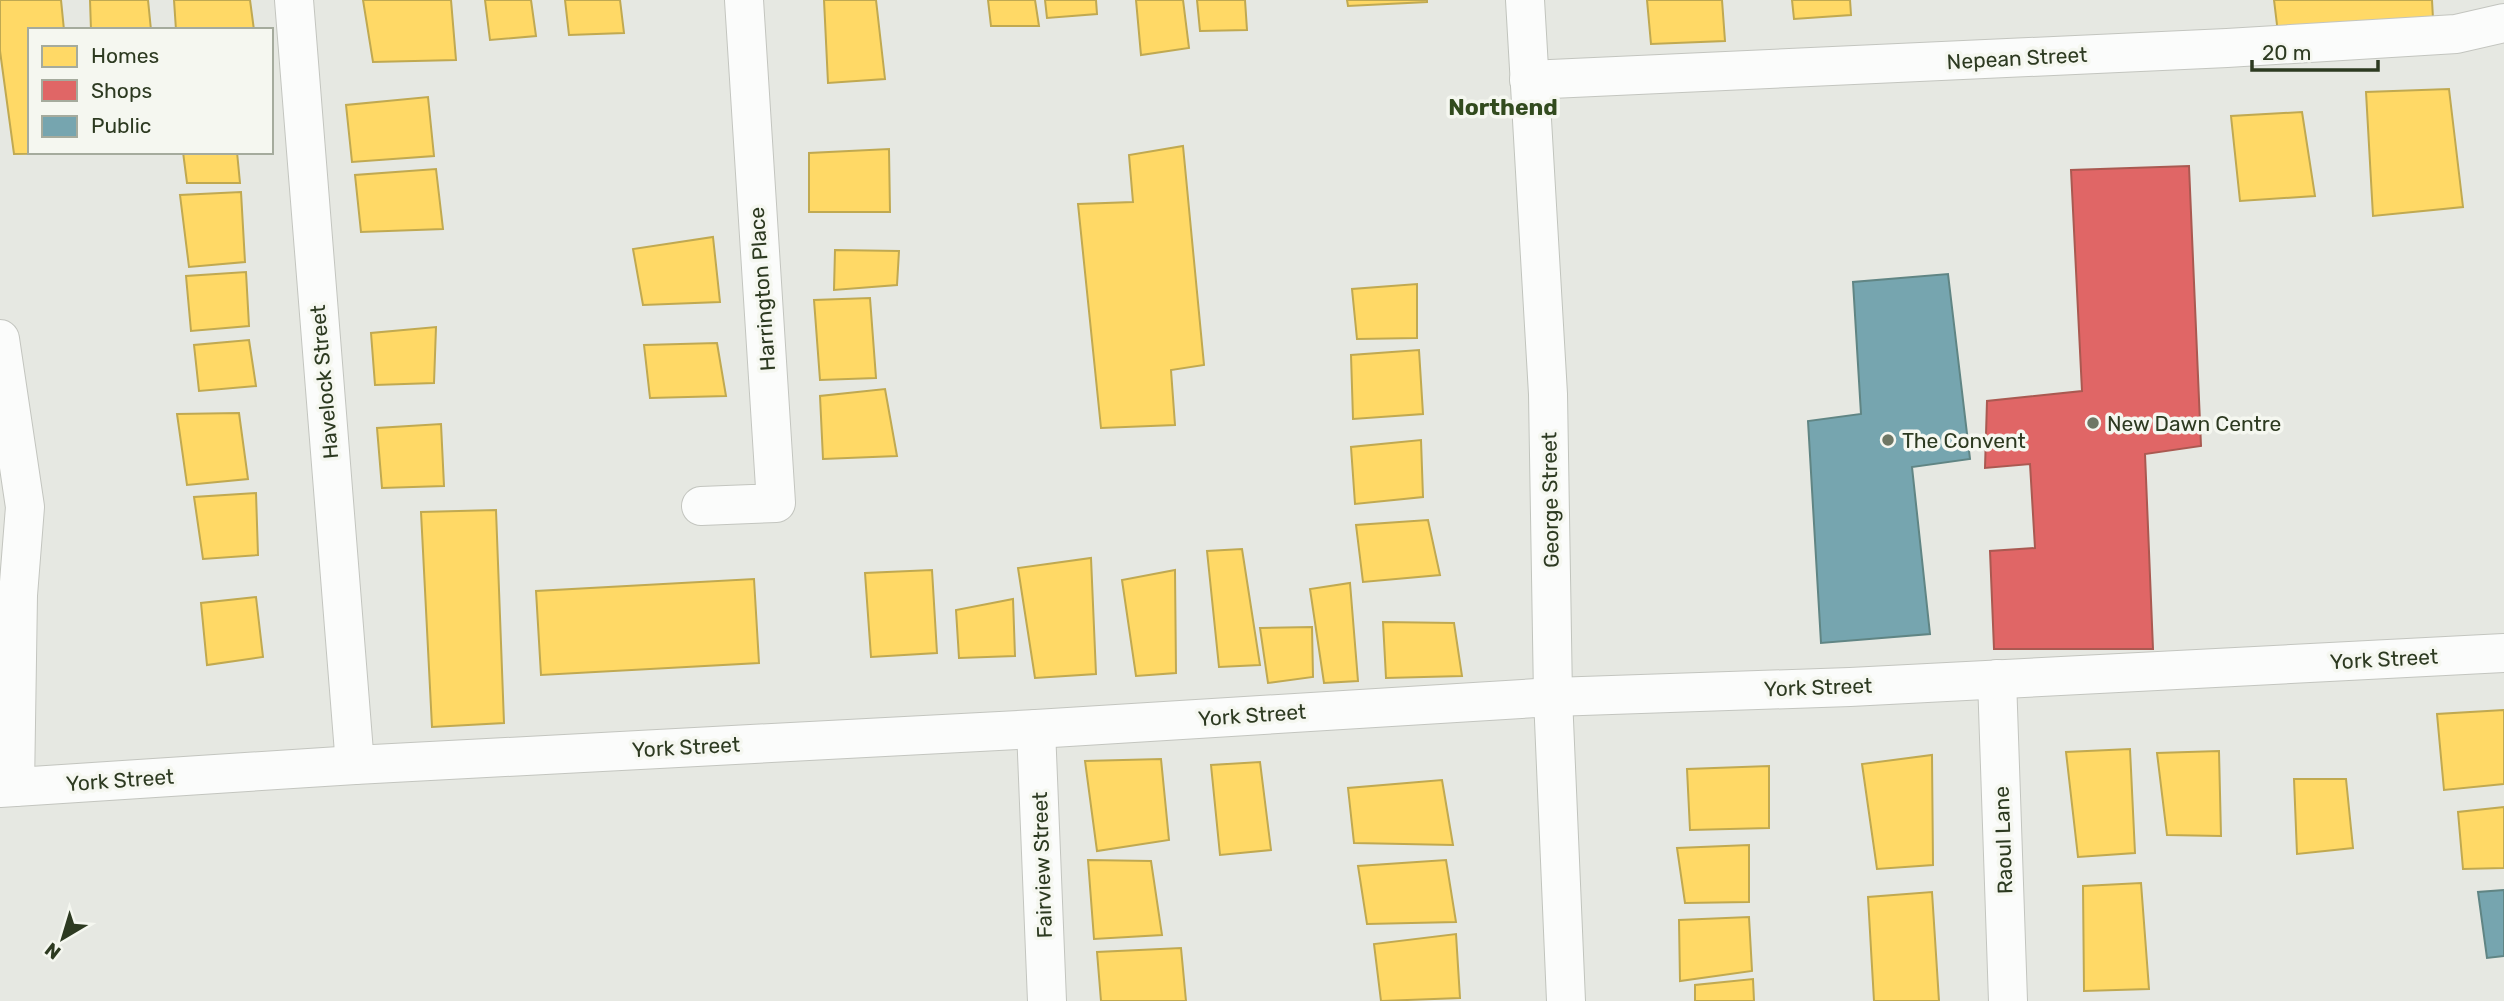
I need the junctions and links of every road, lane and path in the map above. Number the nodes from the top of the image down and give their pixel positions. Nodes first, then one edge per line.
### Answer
1 (294, 0) edge
2 (744, 0) edge
3 (1525, 0) edge
4 (2504, 23) edge
5 (1529, 80) junction
6 (0, 339) edge
7 (701, 506) dead end
8 (2504, 653) edge
9 (1997, 679) junction
10 (1553, 696) junction
11 (1036, 729) junction
12 (355, 765) junction
13 (7, 788) edge
14 (1048, 1001) edge
15 (1566, 1001) edge
16 (2008, 1001) edge

1 - 12 street, Havelock Street
2 - 7 street, Harrington Place
3 - 5 street, George Street
4 - 5 street, Nepean Street
5 - 10 street, George Street
6 - 13 street
8 - 9 street, York Street
9 - 10 street, York Street
9 - 16 street, Raoul Lane
10 - 11 street, York Street
10 - 15 street, George Street
11 - 12 street, York Street
11 - 14 street, Fairview Street
12 - 13 street, York Street

